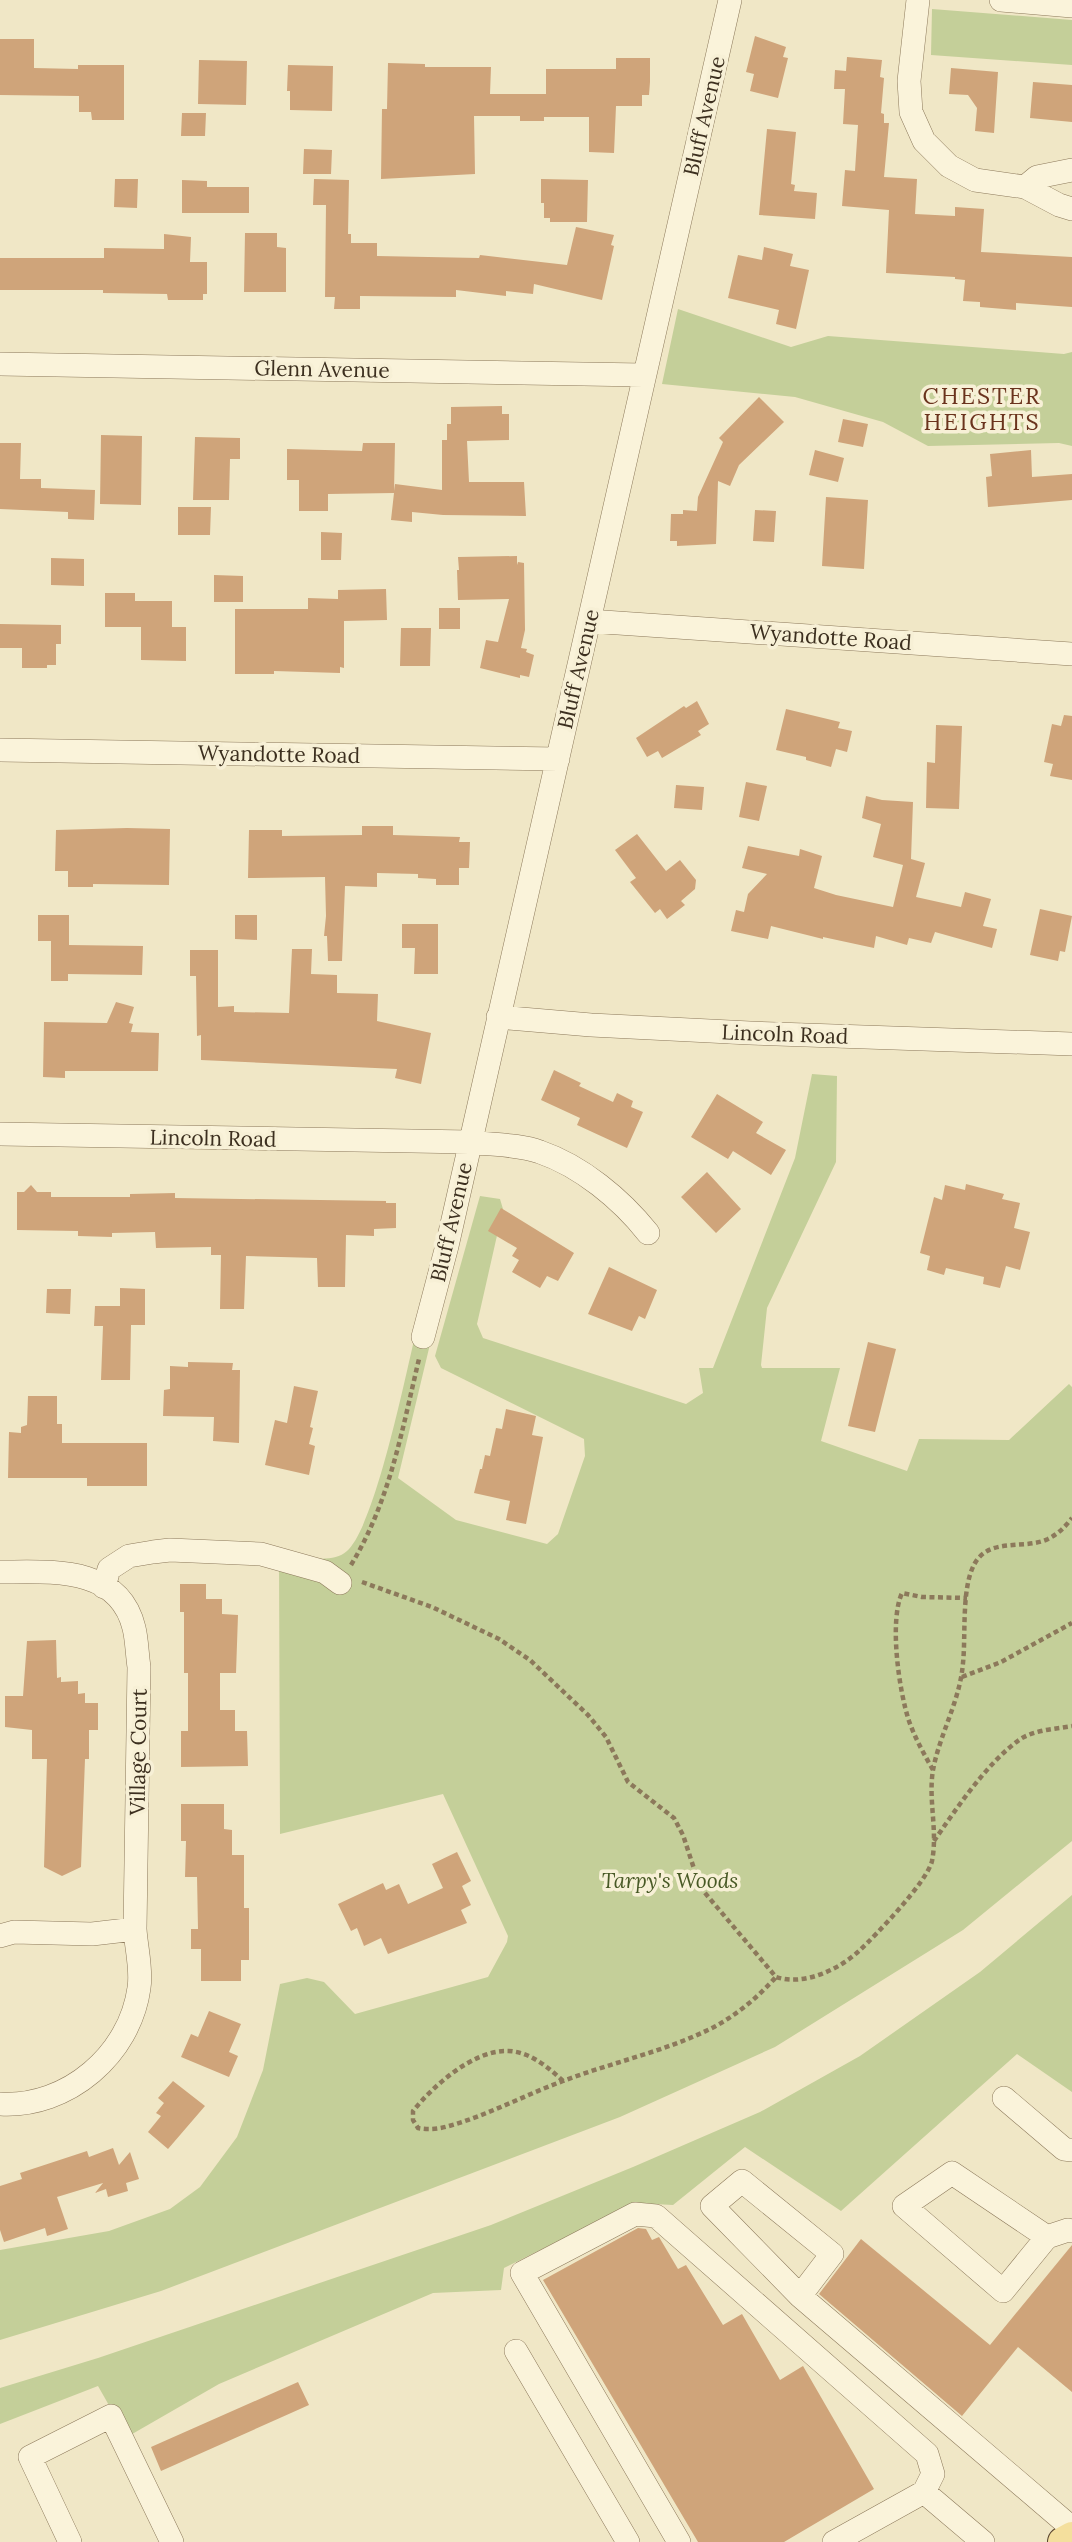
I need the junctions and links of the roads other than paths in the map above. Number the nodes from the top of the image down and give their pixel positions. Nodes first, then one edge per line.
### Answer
1 (730, 0) edge
2 (918, 0) edge
3 (1001, 0) edge
4 (1072, 6) edge
5 (1072, 170) edge
6 (1025, 187) junction
7 (1072, 209) edge
8 (0, 364) edge
9 (643, 375) junction
10 (589, 621) junction
11 (1072, 654) edge
12 (0, 750) edge
13 (558, 759) junction
14 (498, 1017) junction
15 (1072, 1044) edge
16 (0, 1133) edge
17 (469, 1142) junction
18 (648, 1233) dead end
19 (424, 1337) road end
20 (0, 1572) edge
21 (343, 1579) road end
22 (104, 1587) junction
23 (135, 1929) junction
24 (0, 1936) edge
25 (1004, 2098) dead end
26 (0, 2104) edge
27 (1072, 2150) edge
28 (1072, 2231) edge
29 (1047, 2237) junction
30 (800, 2296) junction
31 (516, 2351) dead end
32 (924, 2492) junction
33 (1072, 2528) edge
34 (1072, 2537) edge
35 (70, 2542) edge
36 (172, 2542) edge
37 (628, 2542) edge
38 (679, 2542) edge
39 (834, 2542) edge
40 (983, 2542) edge
41 (1063, 2542) edge

1 - 9 street, Bluff Avenue
2 - 6 street
3 - 4 street
5 - 6 street
6 - 7 street
8 - 9 street, Glenn Avenue
9 - 10 street, Bluff Avenue
10 - 11 street, Wyandotte Road
10 - 13 street, Bluff Avenue
12 - 13 street, Wyandotte Road
13 - 14 street, Bluff Avenue
14 - 15 street, Lincoln Road
14 - 17 street, Bluff Avenue
16 - 17 street, Lincoln Road
17 - 18 street, Lincoln Road
17 - 19 street, Bluff Avenue
20 - 22 street
21 - 22 street
22 - 23 street, Village Court
23 - 24 street
23 - 26 street, Village Court
25 - 27 street
28 - 29 street
29 - 29 street
30 - 30 street
30 - 33 street
31 - 37 street
32 - 38 street
32 - 39 street
32 - 40 street
34 - 41 main road
35 - 36 street

